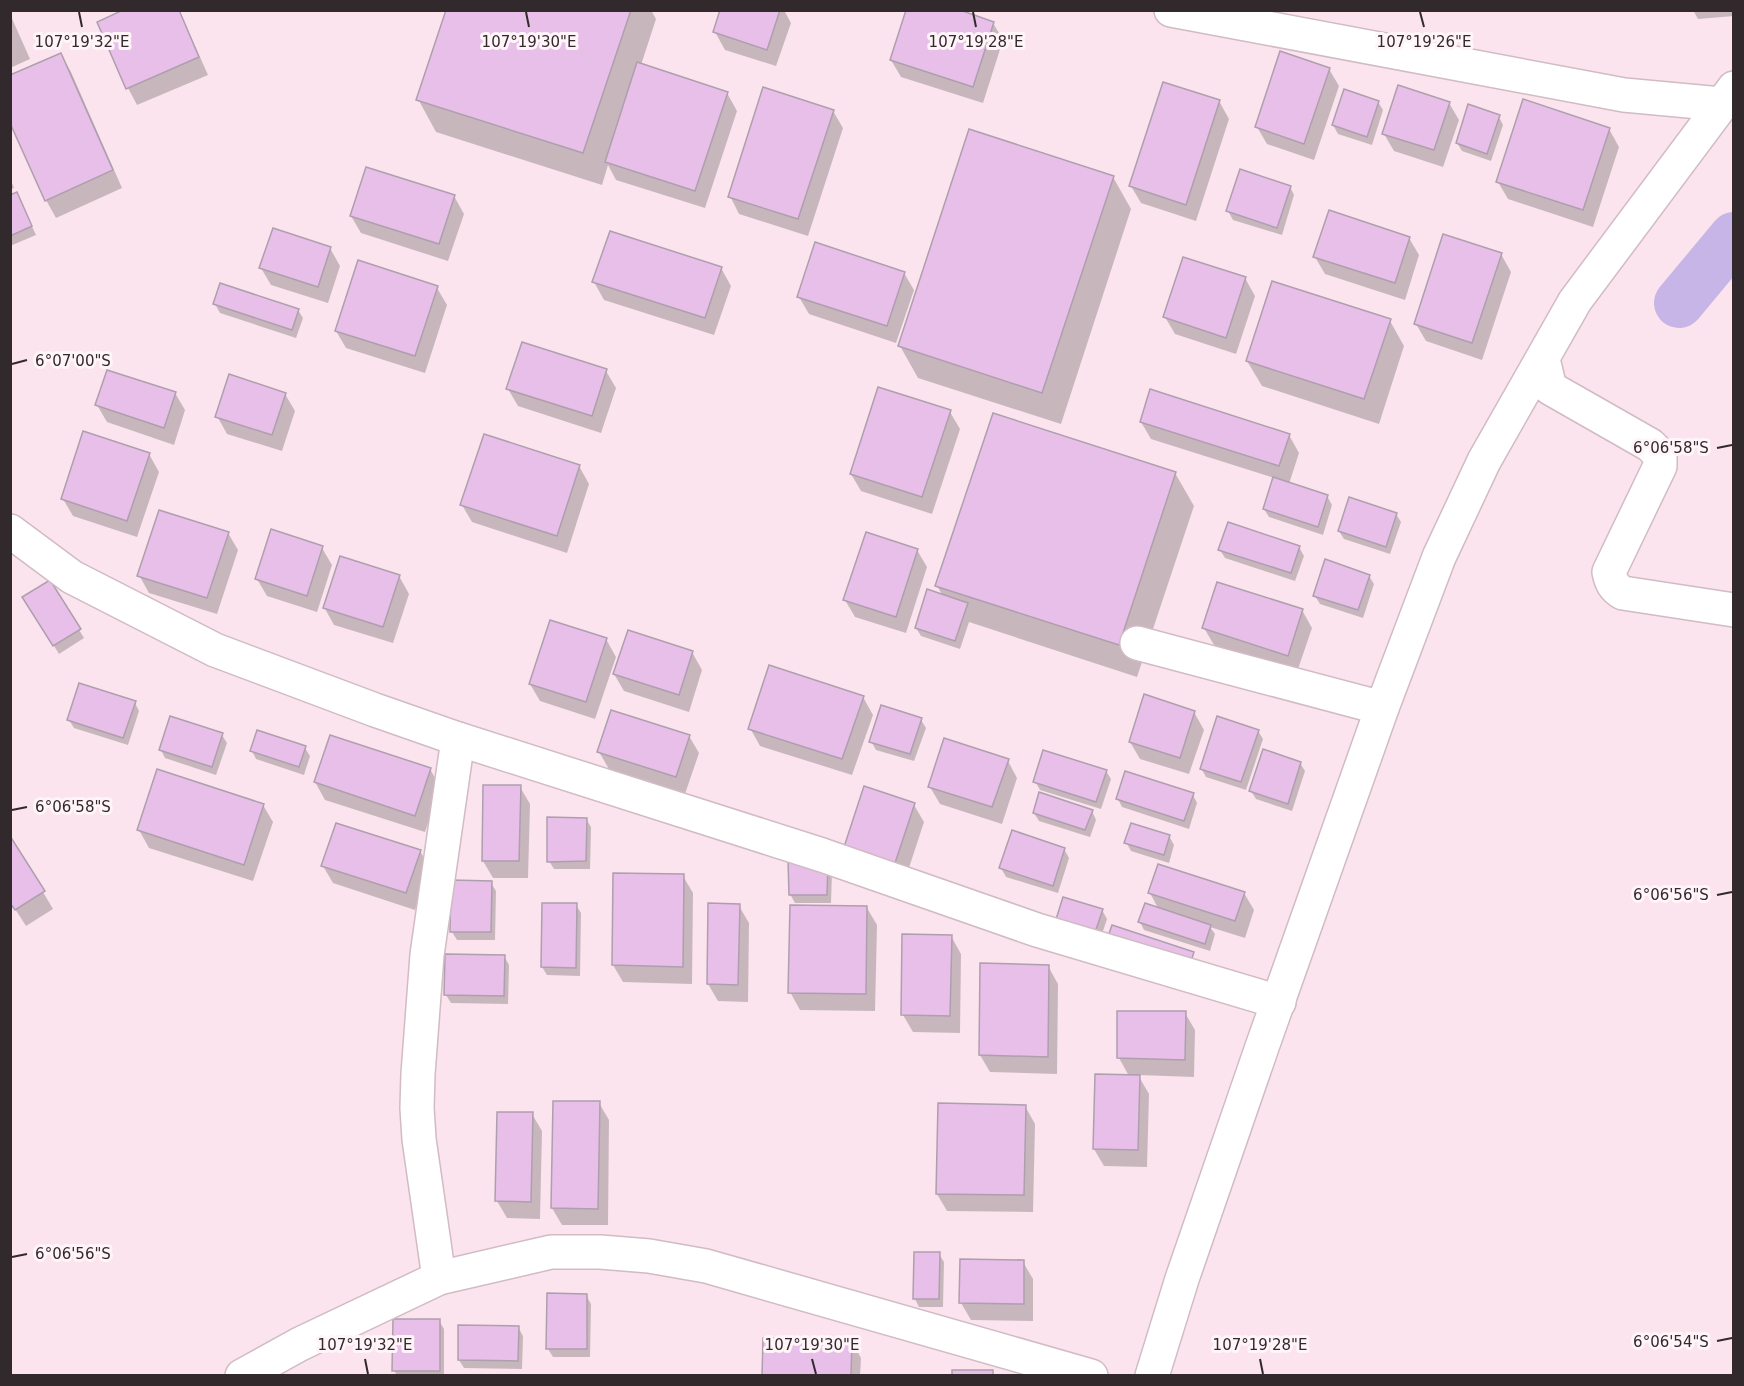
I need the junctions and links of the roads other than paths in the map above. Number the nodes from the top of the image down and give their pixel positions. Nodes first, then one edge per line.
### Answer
1 (1171, 10) edge
2 (1727, 96) edge
3 (1547, 373) junction
4 (10, 531) edge
5 (1734, 610) edge
6 (1137, 643) dead end
7 (1382, 708) junction
8 (458, 739) junction
9 (1279, 1002) junction
10 (440, 1278) junction
11 (242, 1376) edge
12 (1091, 1376) edge
13 (1152, 1376) edge

1 - 2 street
2 - 3 street
3 - 5 street
3 - 7 street
4 - 8 street
6 - 7 street
7 - 9 street
8 - 9 street
8 - 10 street
9 - 13 street
10 - 11 street
10 - 12 street

